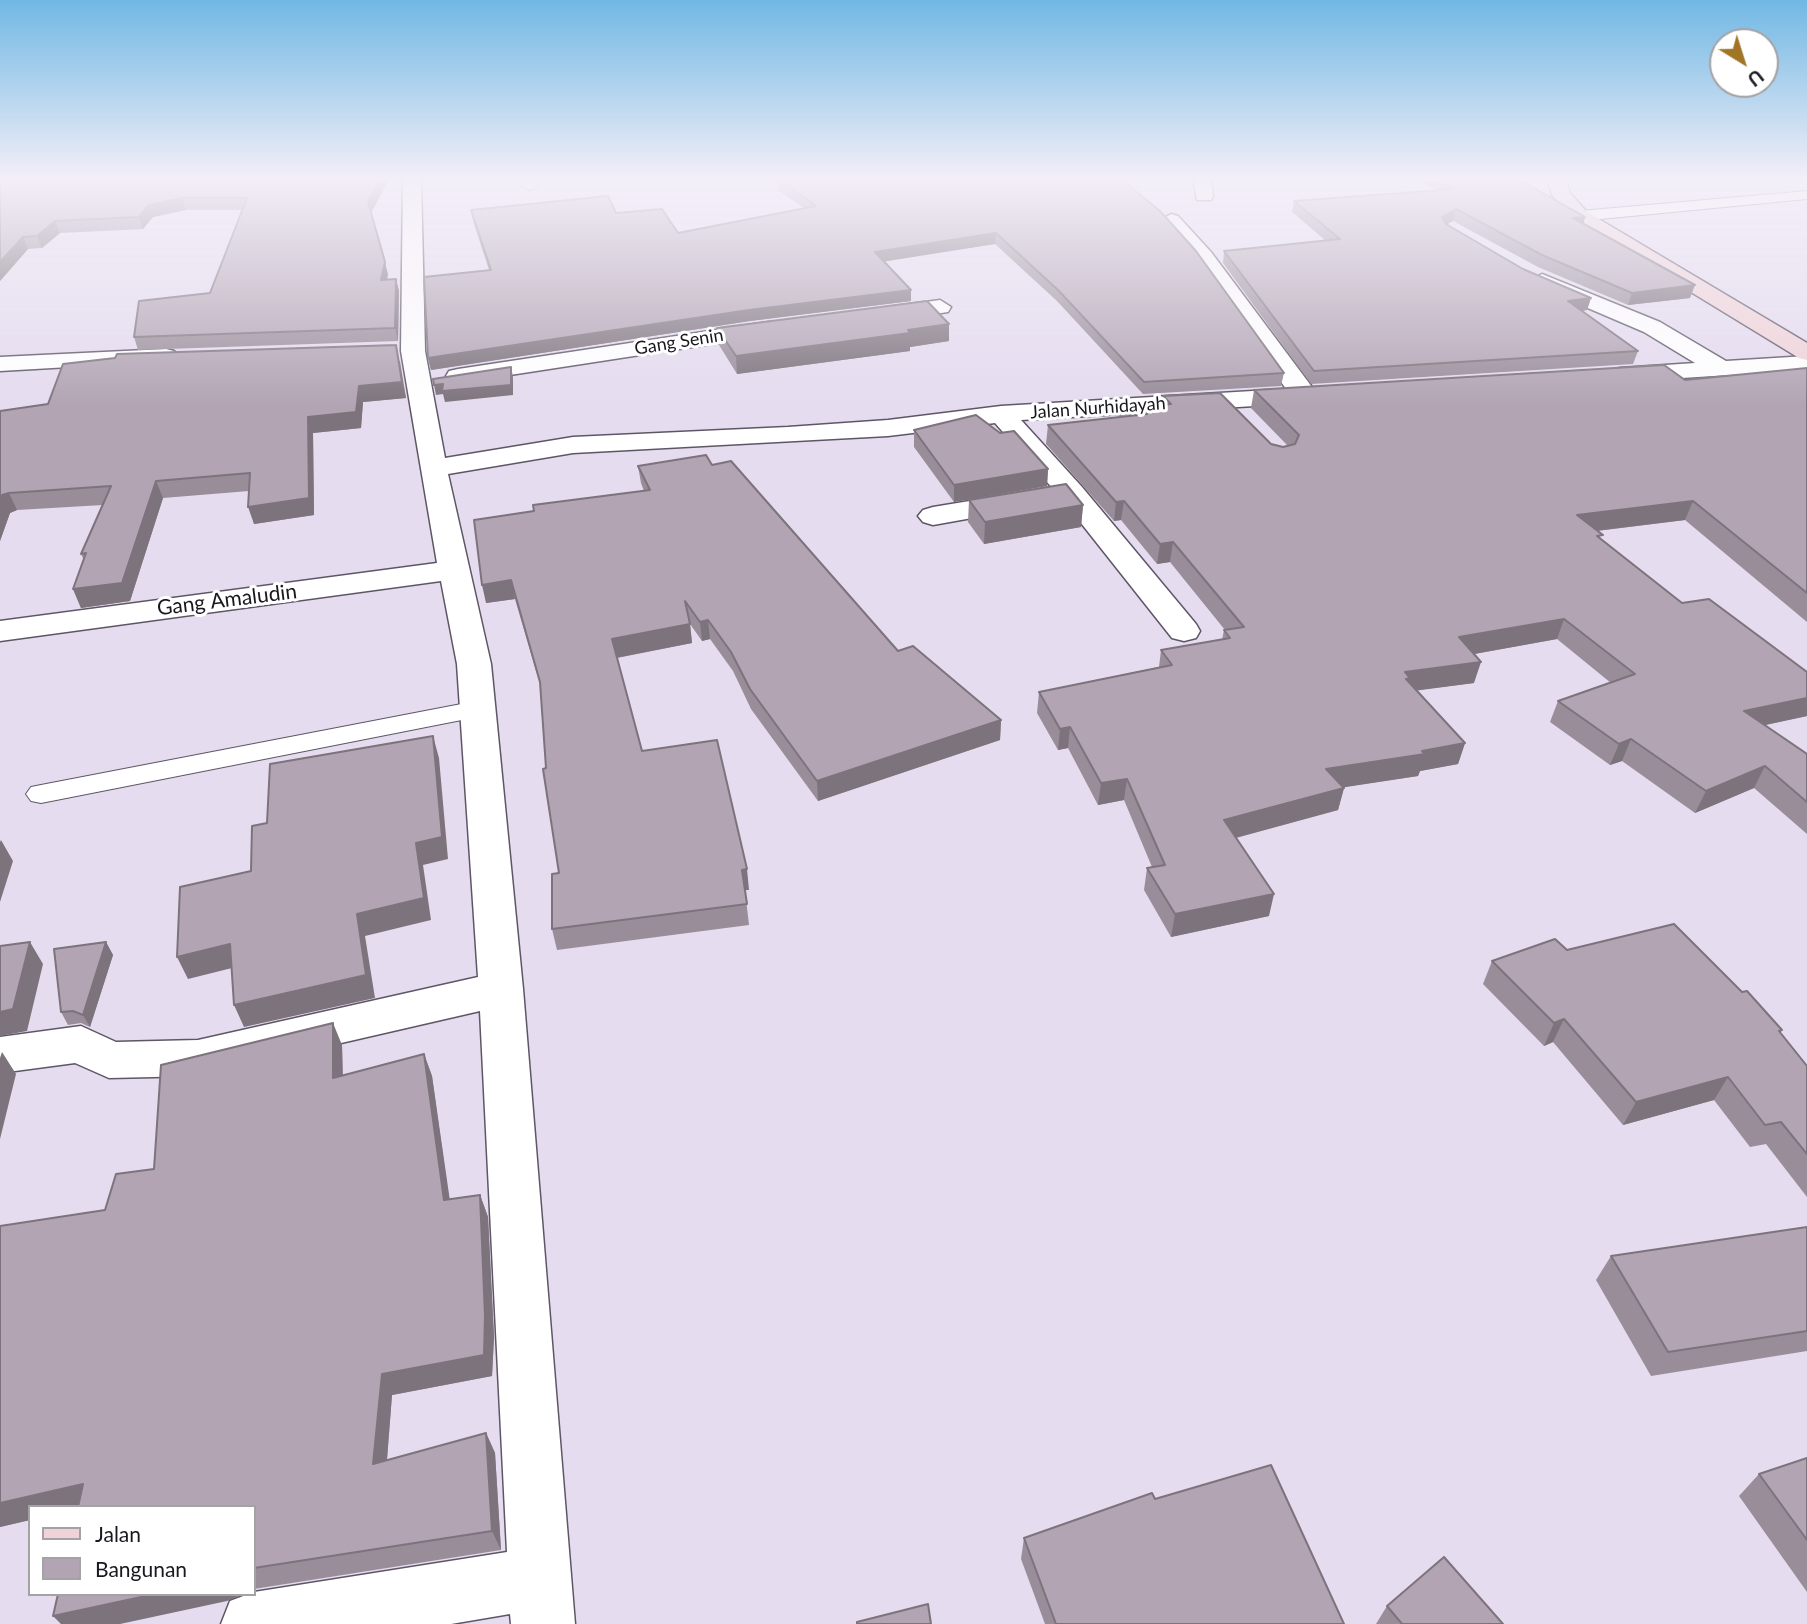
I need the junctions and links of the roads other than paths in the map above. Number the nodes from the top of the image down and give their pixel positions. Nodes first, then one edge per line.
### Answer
1 (409, 255) edge
2 (1203, 255) edge
3 (1645, 255) edge
4 (1518, 268) edge
5 (940, 307) dead end
6 (858, 317) edge
7 (790, 326) edge
8 (1807, 354) edge
9 (192, 355) edge
10 (405, 362) junction
11 (1807, 363) edge
12 (0, 364) edge
13 (1722, 369) junction
14 (1596, 377) edge
15 (1331, 393) edge
16 (1303, 395) junction
17 (1225, 400) junction
18 (1001, 414) junction
19 (1252, 427) edge
20 (433, 469) junction
21 (1072, 493) junction
22 (933, 516) dead end
23 (454, 570) junction
24 (0, 631) edge
25 (1184, 631) dead end
26 (477, 709) junction
27 (41, 794) dead end
28 (501, 989) junction
29 (0, 1055) edge
30 (541, 1601) edge
31 (253, 1624) edge

1 - 10 street
2 - 16 street
3 - 8 main road
4 - 13 street
5 - 6 street
7 - 10 street, Gang Senin
9 - 12 street
10 - 20 street
11 - 13 street
13 - 14 street
15 - 16 street, Jalan Nurhidayah
16 - 17 street, Jalan Nurhidayah
17 - 18 street, Jalan Nurhidayah
17 - 19 street
18 - 20 street, Jalan Nurhidayah
18 - 21 street
20 - 23 street
21 - 22 street
21 - 25 street
23 - 24 street, Gang Amaludin
23 - 26 street
26 - 27 lane
26 - 28 street
28 - 29 street
28 - 30 street
30 - 31 street

